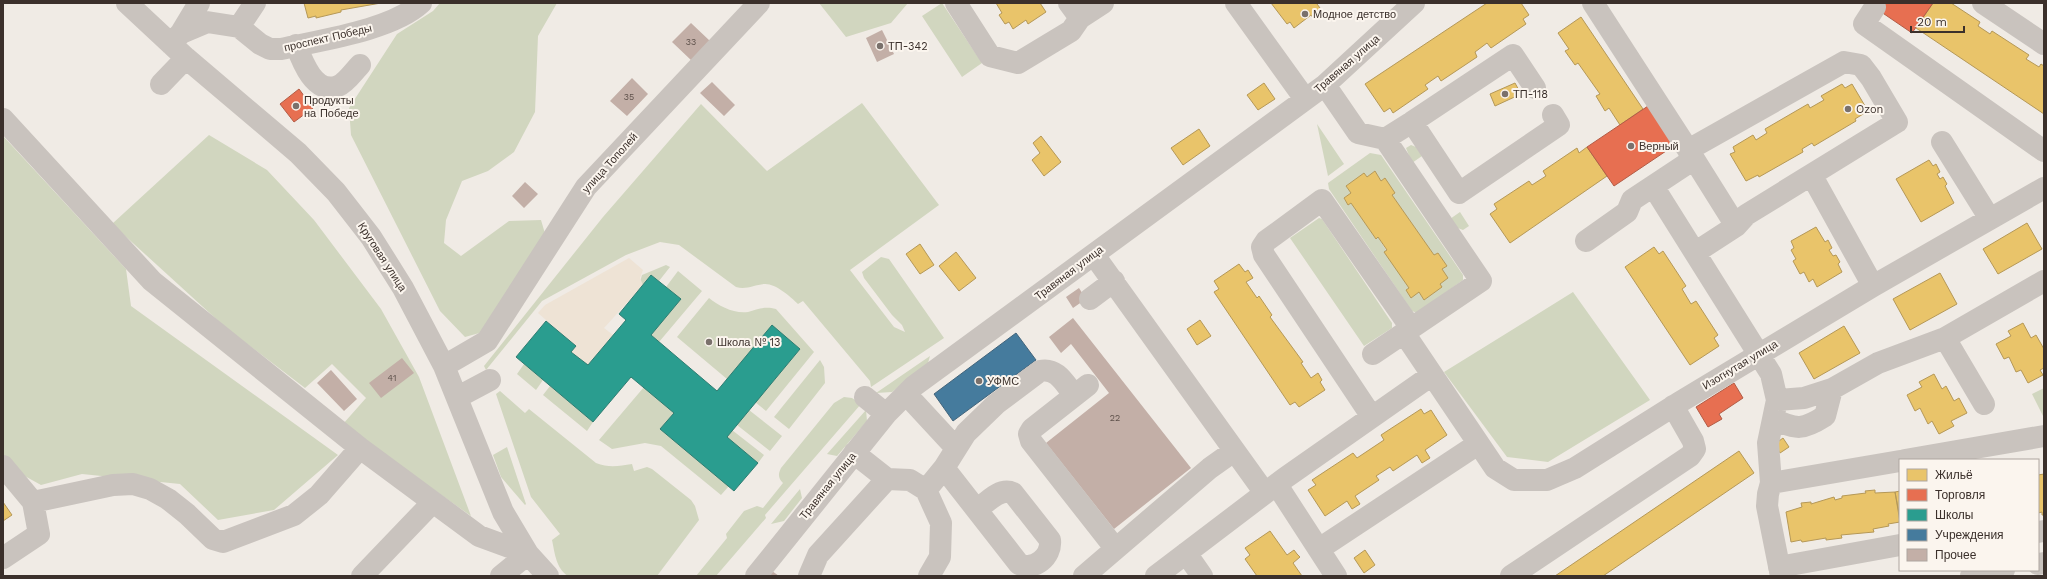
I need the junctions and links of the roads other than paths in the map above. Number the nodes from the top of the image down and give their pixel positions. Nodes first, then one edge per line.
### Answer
1 (199, 3) edge
2 (255, 3) edge
3 (421, 3) edge
4 (759, 3) edge
5 (956, 3) edge
6 (1103, 3) edge
7 (1236, 3) edge
8 (1414, 3) edge
9 (1592, 3) edge
10 (1983, 3) edge
11 (137, 6) edge
12 (1875, 7) dead end
13 (1074, 11) edge
14 (239, 27) junction
15 (2044, 44) edge
16 (179, 45) junction
17 (296, 46) junction
18 (360, 65) dead end
19 (161, 84) dead end
20 (1325, 85) junction
21 (1535, 88) dead end
22 (1305, 99) junction
23 (1553, 115) dead end
24 (3, 119) edge
25 (1412, 122) junction
26 (1385, 139) junction
27 (1942, 142) dead end
28 (2044, 151) edge
29 (1691, 154) junction
30 (1812, 176) junction
31 (1653, 186) junction
32 (2044, 188) edge
33 (1990, 219) junction
34 (1736, 226) junction
35 (1586, 241) dead end
36 (1696, 252) junction
37 (1094, 255) junction
38 (1114, 282) junction
39 (1873, 286) junction
40 (2042, 287) edge
41 (1090, 299) dead end
42 (1407, 331) junction
43 (1945, 338) junction
44 (1373, 354) dead end
45 (1759, 354) junction
46 (444, 366) junction
47 (1432, 375) junction
48 (490, 380) dead end
49 (1832, 389) junction
50 (906, 394) junction
51 (458, 397) junction
52 (865, 397) dead end
53 (1984, 404) dead end
54 (1672, 406) junction
55 (1775, 409) junction
56 (886, 414) junction
57 (1372, 417) junction
58 (2044, 436) edge
59 (1478, 444) junction
60 (360, 448) junction
61 (956, 448) junction
62 (1234, 451) junction
63 (854, 453) junction
64 (1911, 459) edge
65 (1899, 461) edge
66 (3, 466) edge
67 (944, 468) junction
68 (887, 479) junction
69 (1771, 483) junction
70 (1271, 489) junction
71 (926, 490) junction
72 (33, 502) junction
73 (433, 502) junction
74 (977, 510) dead end
75 (1899, 545) edge
76 (1115, 548) junction
77 (1319, 549) junction
78 (1186, 553) junction
79 (528, 554) junction
80 (3, 558) edge
81 (1999, 571) edge
82 (1780, 572) edge
83 (1977, 575) edge
84 (362, 576) edge
85 (501, 576) edge
86 (548, 576) edge
87 (756, 576) edge
88 (809, 576) edge
89 (929, 576) edge
90 (1084, 576) edge
91 (1156, 576) edge
92 (1202, 576) edge
93 (1336, 576) edge
94 (1512, 576) edge

1 - 16 street
2 - 14 street
3 - 17 street, проспект Победы
4 - 46 street, улица Тополей
5 - 13 street
6 - 13 street
7 - 22 street
8 - 20 street, Травяная улица
9 - 29 street
10 - 15 street
11 - 16 street, Круговая улица
12 - 28 street
14 - 16 street
14 - 17 street, проспект Победы
16 - 19 street
16 - 46 street, Круговая улица
17 - 18 street
20 - 22 street, Травяная улица
20 - 26 street
21 - 25 street
22 - 37 street, Травяная улица
23 - 25 street
24 - 60 street
25 - 26 street
26 - 42 street
27 - 33 street
29 - 30 street
29 - 31 street
29 - 34 street
30 - 34 street
30 - 39 street
31 - 35 street
31 - 36 street
32 - 33 street, Изогнутая улица
33 - 39 street, Изогнутая улица
34 - 36 street
36 - 45 street
37 - 38 street
37 - 50 street, Травяная улица
38 - 41 street
38 - 62 street
39 - 45 street, Изогнутая улица
40 - 43 street
42 - 44 street
42 - 47 street, Изогнутая улица
42 - 57 street, Изогнутая улица
43 - 49 street
43 - 53 street
45 - 54 street, Изогнутая улица
45 - 55 street
46 - 51 street, Круговая улица
47 - 57 street
47 - 59 street, Изогнутая улица
48 - 51 street
49 - 55 street
49 - 55 street
50 - 56 street, Травяная улица
50 - 61 street
51 - 79 street, Круговая улица
52 - 56 street
54 - 59 street, Изогнутая улица
54 - 94 street
55 - 69 street
56 - 63 street, Травяная улица
57 - 70 street
58 - 64 street
59 - 77 street
60 - 72 street
60 - 73 street
61 - 67 street
61 - 76 street
62 - 70 street
62 - 76 street
63 - 68 street
63 - 87 street, Травяная улица
65 - 69 street
66 - 72 street
67 - 71 street
67 - 74 street
68 - 71 street
68 - 88 street
69 - 82 street
70 - 77 street
70 - 78 street
71 - 89 street
72 - 80 street
73 - 79 street
73 - 84 street
75 - 82 street
76 - 90 street
77 - 93 street
78 - 91 street
78 - 92 street
79 - 85 street
79 - 86 street, Круговая улица
81 - 83 street

